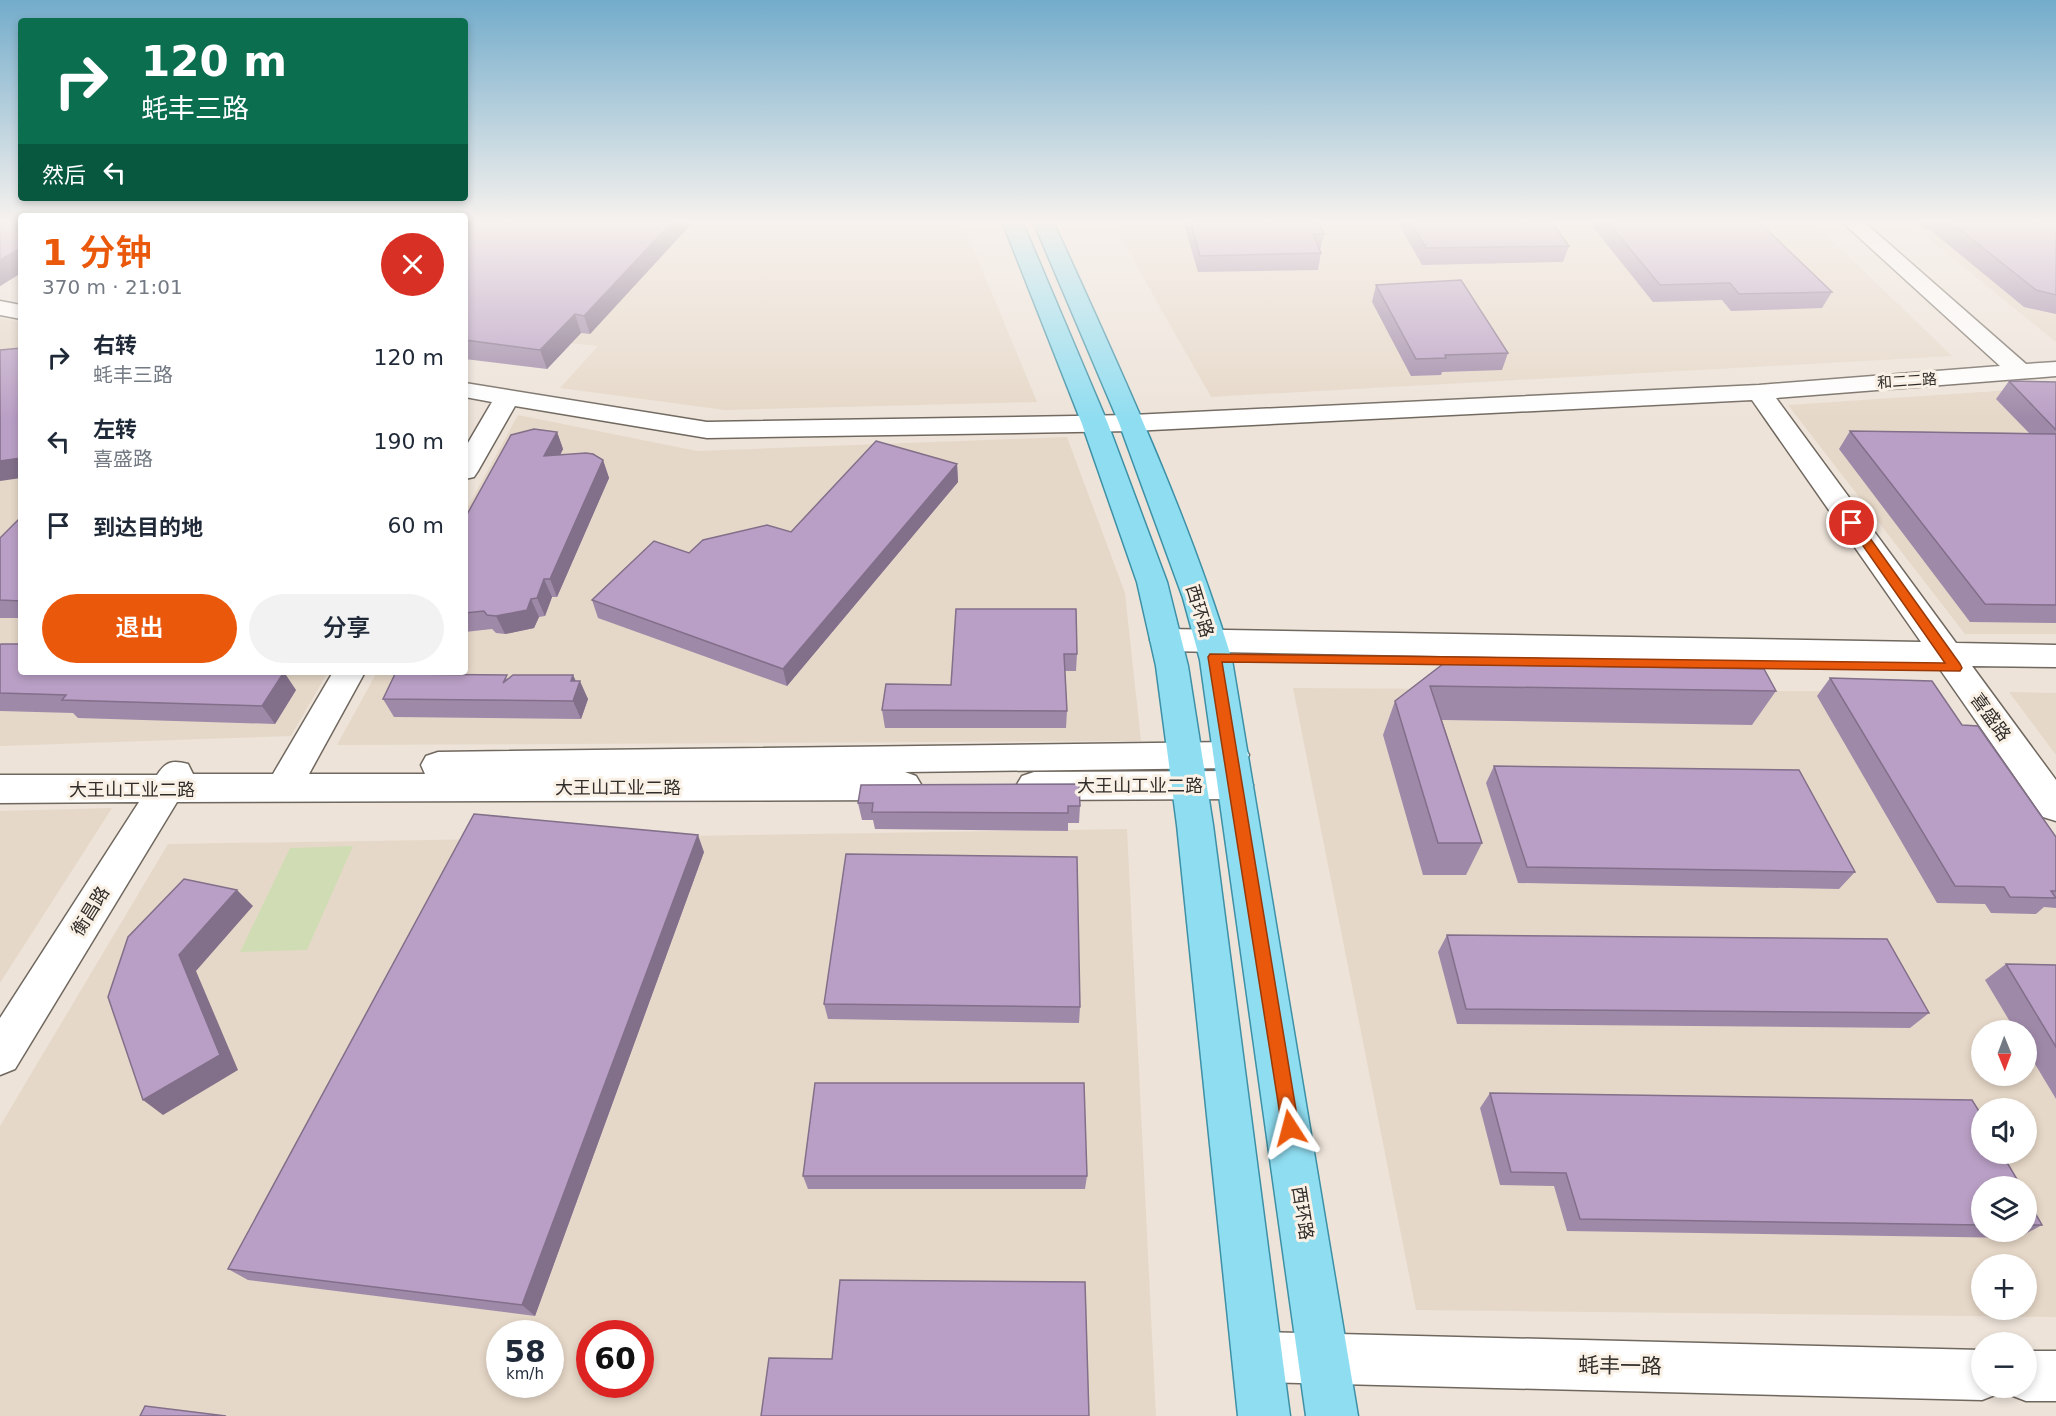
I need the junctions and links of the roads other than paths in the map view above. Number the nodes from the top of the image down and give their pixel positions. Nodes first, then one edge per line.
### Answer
1 (1039, 287) edge
2 (1072, 287) edge
3 (1925, 287) edge
4 (0, 308) edge
5 (18, 311) edge
6 (2056, 369) edge
7 (2021, 372) junction
8 (468, 391) edge
9 (1759, 392) junction
10 (507, 398) junction
11 (1132, 423) junction
12 (1095, 424) junction
13 (468, 466) edge
14 (1168, 648) junction
15 (1212, 649) junction
16 (2056, 656) edge
17 (1951, 661) junction
18 (2056, 669) edge
19 (347, 675) edge
20 (0, 770) edge
21 (1234, 770) junction
22 (1187, 771) junction
23 (173, 778) junction
24 (289, 778) junction
25 (0, 789) edge
26 (2056, 807) edge
27 (0, 1054) edge
28 (1258, 1357) junction
29 (1325, 1360) junction
30 (1971, 1374) edge
31 (2037, 1376) edge
32 (2056, 1376) edge
33 (1264, 1416) edge
34 (1332, 1416) edge

1 - 12 main road
2 - 11 main road, 西环路
3 - 7 street
4 - 5 street
6 - 7 street, 和二二路
7 - 9 street, 和二二路
8 - 10 street, 和二二路
9 - 11 street, 和二二路
9 - 17 street, 喜盛路
10 - 12 street, 和二二路
10 - 13 street
11 - 12 street, 和二二路
11 - 15 main road, 西环路
12 - 14 main road
14 - 15 street
14 - 22 main road
15 - 17 street
15 - 21 main road, 西环路
16 - 17 street
17 - 18 street
17 - 26 street, 喜盛路
19 - 24 street
20 - 23 street, 大王山工业二路
21 - 22 street, 大王山工业二路
21 - 29 main road, 西环路
22 - 24 street, 大王山工业二路
22 - 28 main road
23 - 24 street, 大王山工业二路
23 - 25 street, 大王山工业二路
23 - 27 street, 衡昌路
28 - 29 street, 蚝丰一路
28 - 33 main road
29 - 30 street, 蚝丰一路
29 - 34 main road, 西环路
31 - 32 street

